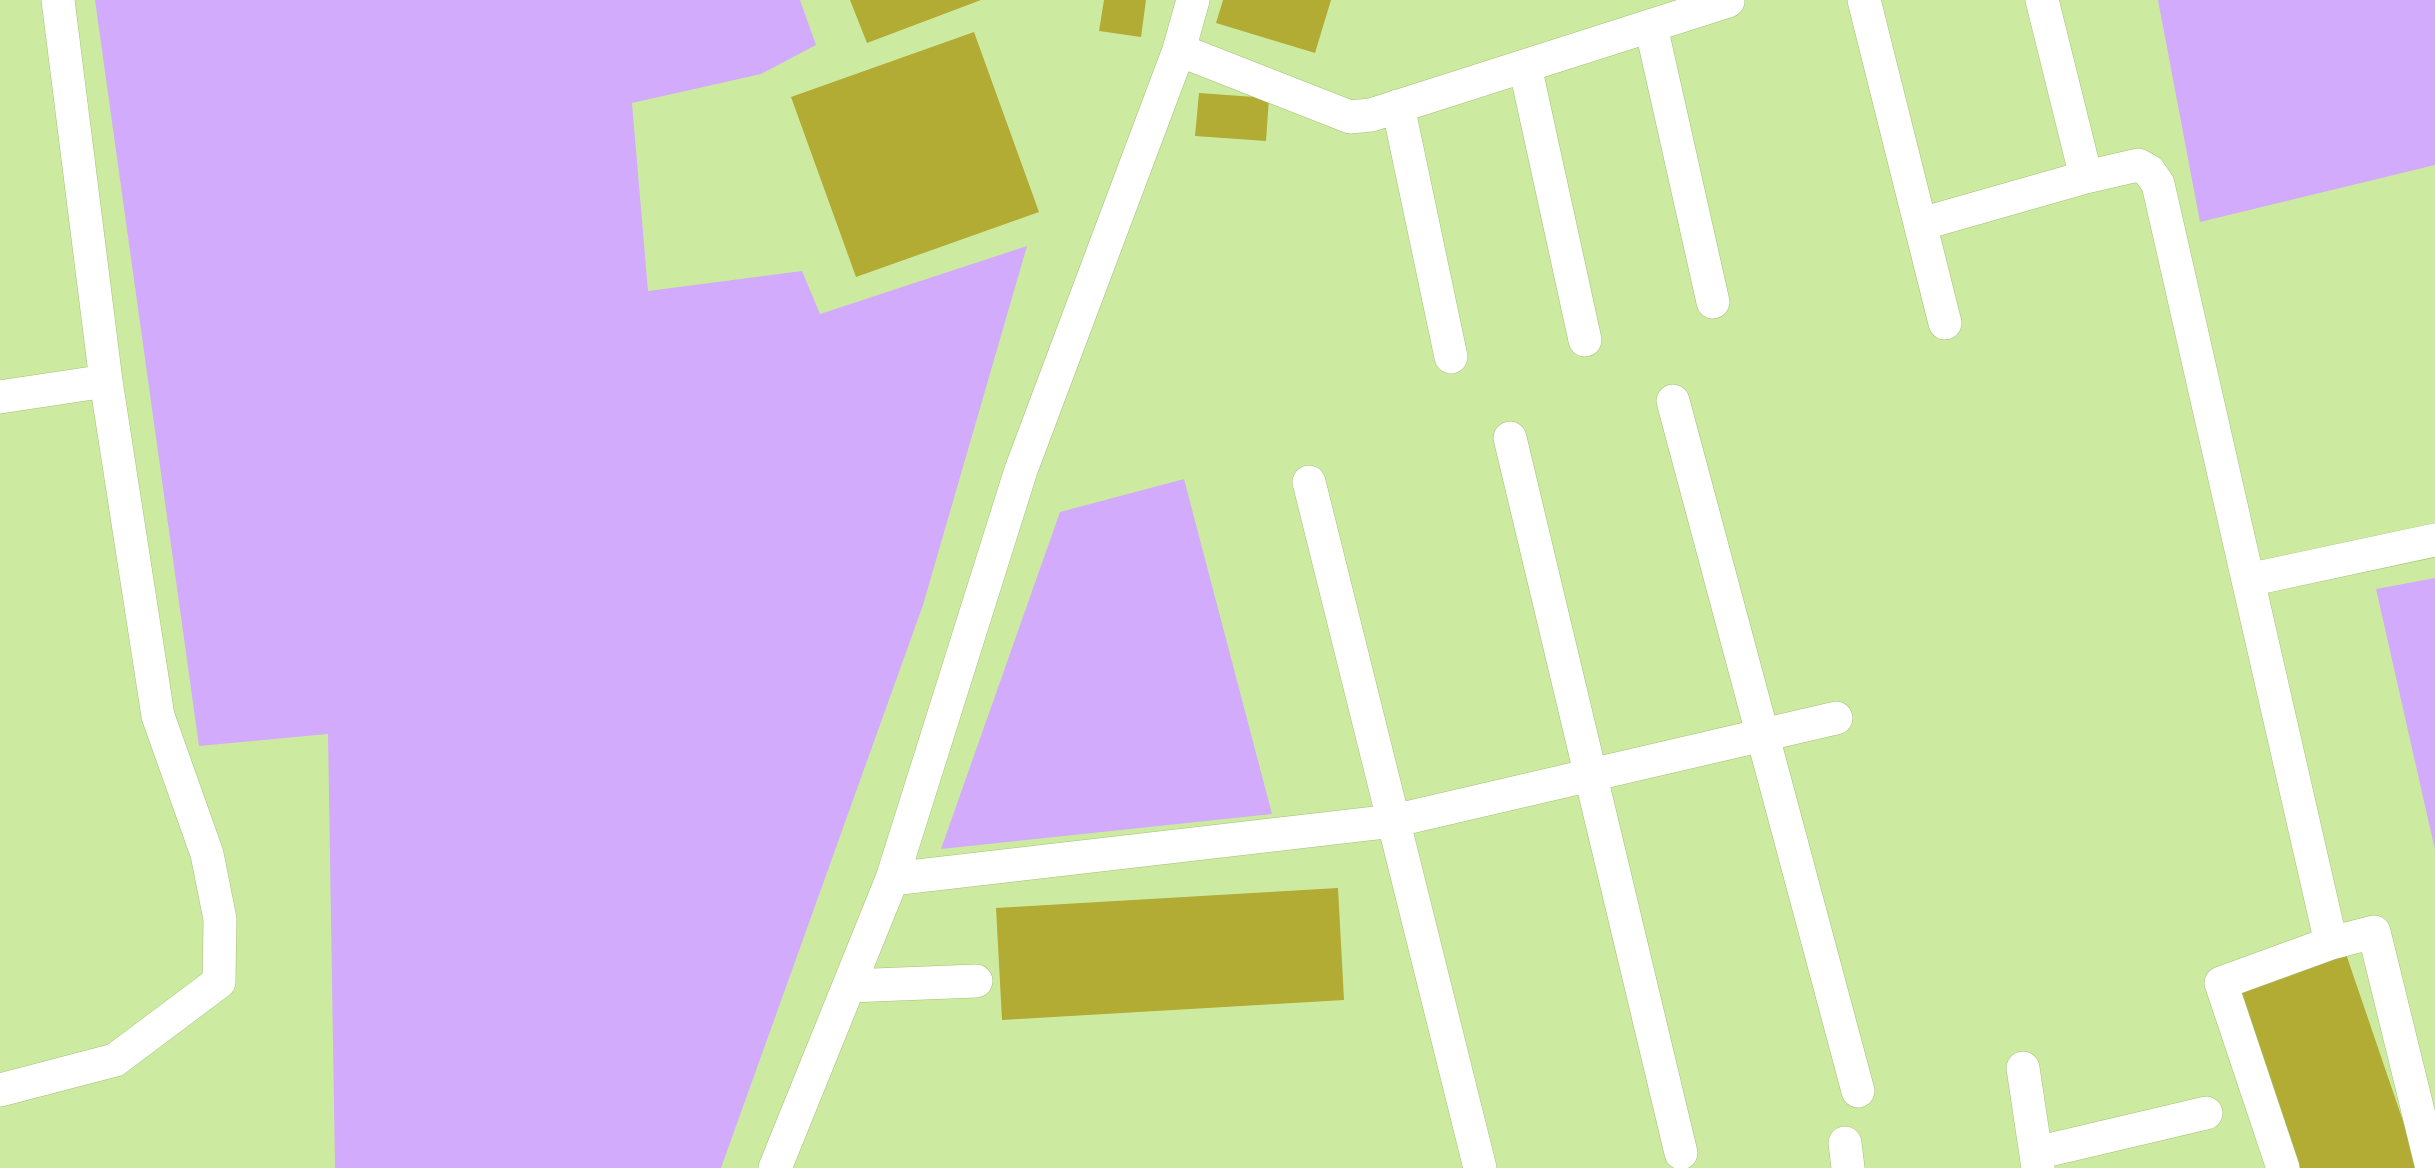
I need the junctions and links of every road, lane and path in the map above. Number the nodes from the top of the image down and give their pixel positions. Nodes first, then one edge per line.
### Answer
1 (58, 0) edge
2 (1193, 0) edge
3 (1864, 0) edge
4 (2042, 0) edge
5 (1728, 1) edge
6 (1651, 26) junction
7 (1179, 50) junction
8 (1525, 66) junction
9 (1398, 106) junction
10 (2086, 177) junction
11 (1921, 224) junction
12 (1713, 303) dead end
13 (1945, 323) dead end
14 (1586, 340) dead end
15 (1451, 357) dead end
16 (106, 381) junction
17 (0, 397) edge
18 (1673, 401) dead end
19 (1510, 438) dead end
20 (1309, 482) dead end
21 (2435, 540) edge
22 (2248, 580) junction
23 (1836, 718) dead end
24 (1763, 735) junction
25 (1590, 775) junction
26 (1393, 821) junction
27 (892, 879) junction
28 (2331, 943) junction
29 (976, 981) dead end
30 (849, 986) junction
31 (2024, 1068) dead end
32 (0, 1090) edge
33 (1858, 1090) dead end
34 (2206, 1113) dead end
35 (1681, 1153) dead end
36 (2037, 1161) edge
37 (775, 1168) edge
38 (1480, 1168) edge
39 (2283, 1168) edge
40 (2432, 1168) edge

1 - 16 street
2 - 7 street
3 - 11 street
4 - 10 street
5 - 6 street
6 - 8 street
6 - 12 street
7 - 9 street
7 - 27 street
8 - 9 street
8 - 14 street
9 - 15 street
10 - 11 street
10 - 22 street
11 - 13 street
16 - 17 street
16 - 32 street
18 - 24 street
19 - 25 street
20 - 26 street
21 - 22 street
22 - 28 street
23 - 24 street
24 - 25 street
24 - 33 street
25 - 26 street
25 - 35 street
26 - 27 street
26 - 38 street
27 - 30 street
28 - 39 street
28 - 40 street
29 - 30 street
30 - 37 street
31 - 36 street
34 - 36 street

